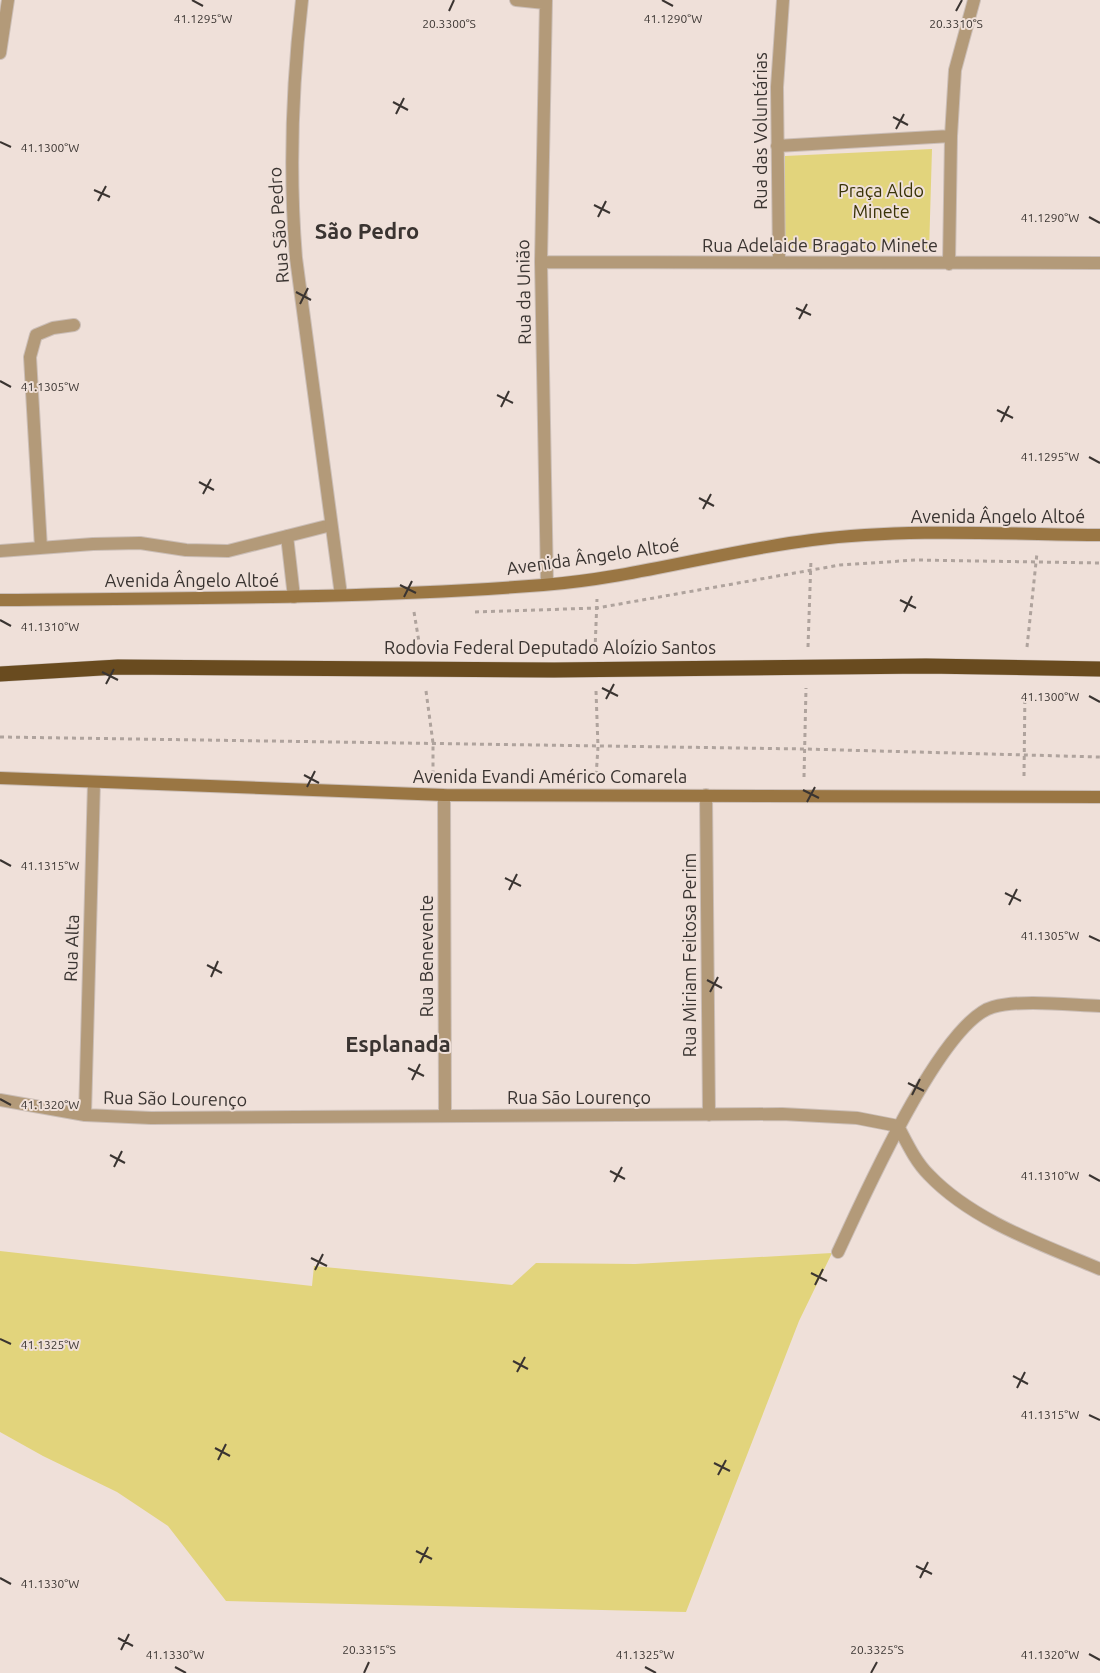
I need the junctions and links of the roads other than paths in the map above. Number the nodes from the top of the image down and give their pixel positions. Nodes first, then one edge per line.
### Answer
1 (8, 0) edge
2 (302, 0) edge
3 (516, 0) edge
4 (783, 0) edge
5 (974, 0) edge
6 (546, 1) edge
7 (0, 53) edge
8 (951, 136) junction
9 (777, 146) junction
10 (541, 262) junction
11 (779, 262) junction
12 (949, 264) junction
13 (1100, 264) edge
14 (74, 325) dead end
15 (331, 525) junction
16 (1100, 535) edge
17 (287, 536) junction
18 (41, 548) junction
19 (0, 551) edge
20 (547, 584) junction
21 (341, 595) junction
22 (294, 598) junction
23 (0, 600) edge
24 (1100, 669) edge
25 (0, 674) edge
26 (0, 778) edge
27 (94, 782) junction
28 (444, 795) junction
29 (706, 795) junction
30 (1100, 797) edge
31 (1100, 1006) edge
32 (0, 1100) edge
33 (84, 1115) junction
34 (708, 1115) junction
35 (445, 1116) junction
36 (898, 1126) junction
37 (838, 1252) dead end
38 (1100, 1269) edge

1 - 7 street
2 - 15 street, Rua São Pedro
3 - 6 street
4 - 9 street, Rua das Voluntárias
5 - 8 street
6 - 10 street, Rua da União
8 - 9 street
8 - 12 street
9 - 11 street, Rua das Voluntárias
10 - 11 street, Rua Adelaide Bragato Minete
10 - 20 street, Rua da União
11 - 12 street, Rua Adelaide Bragato Minete
12 - 13 street, Rua Adelaide Bragato Minete
14 - 18 street
15 - 17 street
15 - 21 street, Rua São Pedro
16 - 20 street, Avenida Ângelo Altoé
17 - 18 street
17 - 22 street
18 - 19 street
20 - 21 street, Avenida Ângelo Altoé
21 - 22 street, Avenida Ângelo Altoé
22 - 23 street, Avenida Ângelo Altoé
24 - 25 highway, Rodovia Federal Deputado Aloízio Santos
26 - 27 street, Avenida Evandi Américo Comarela
27 - 28 street, Avenida Evandi Américo Comarela
27 - 33 street, Rua Alta
28 - 29 street, Avenida Evandi Américo Comarela
28 - 35 street, Rua Benevente
29 - 30 street, Avenida Evandi Américo Comarela
29 - 34 street, Rua Miriam Feitosa Perim
31 - 36 street
32 - 33 street, Rua São Lourenço
33 - 35 street, Rua São Lourenço
34 - 35 street, Rua São Lourenço
34 - 36 street, Rua São Lourenço
36 - 37 street
36 - 38 street

